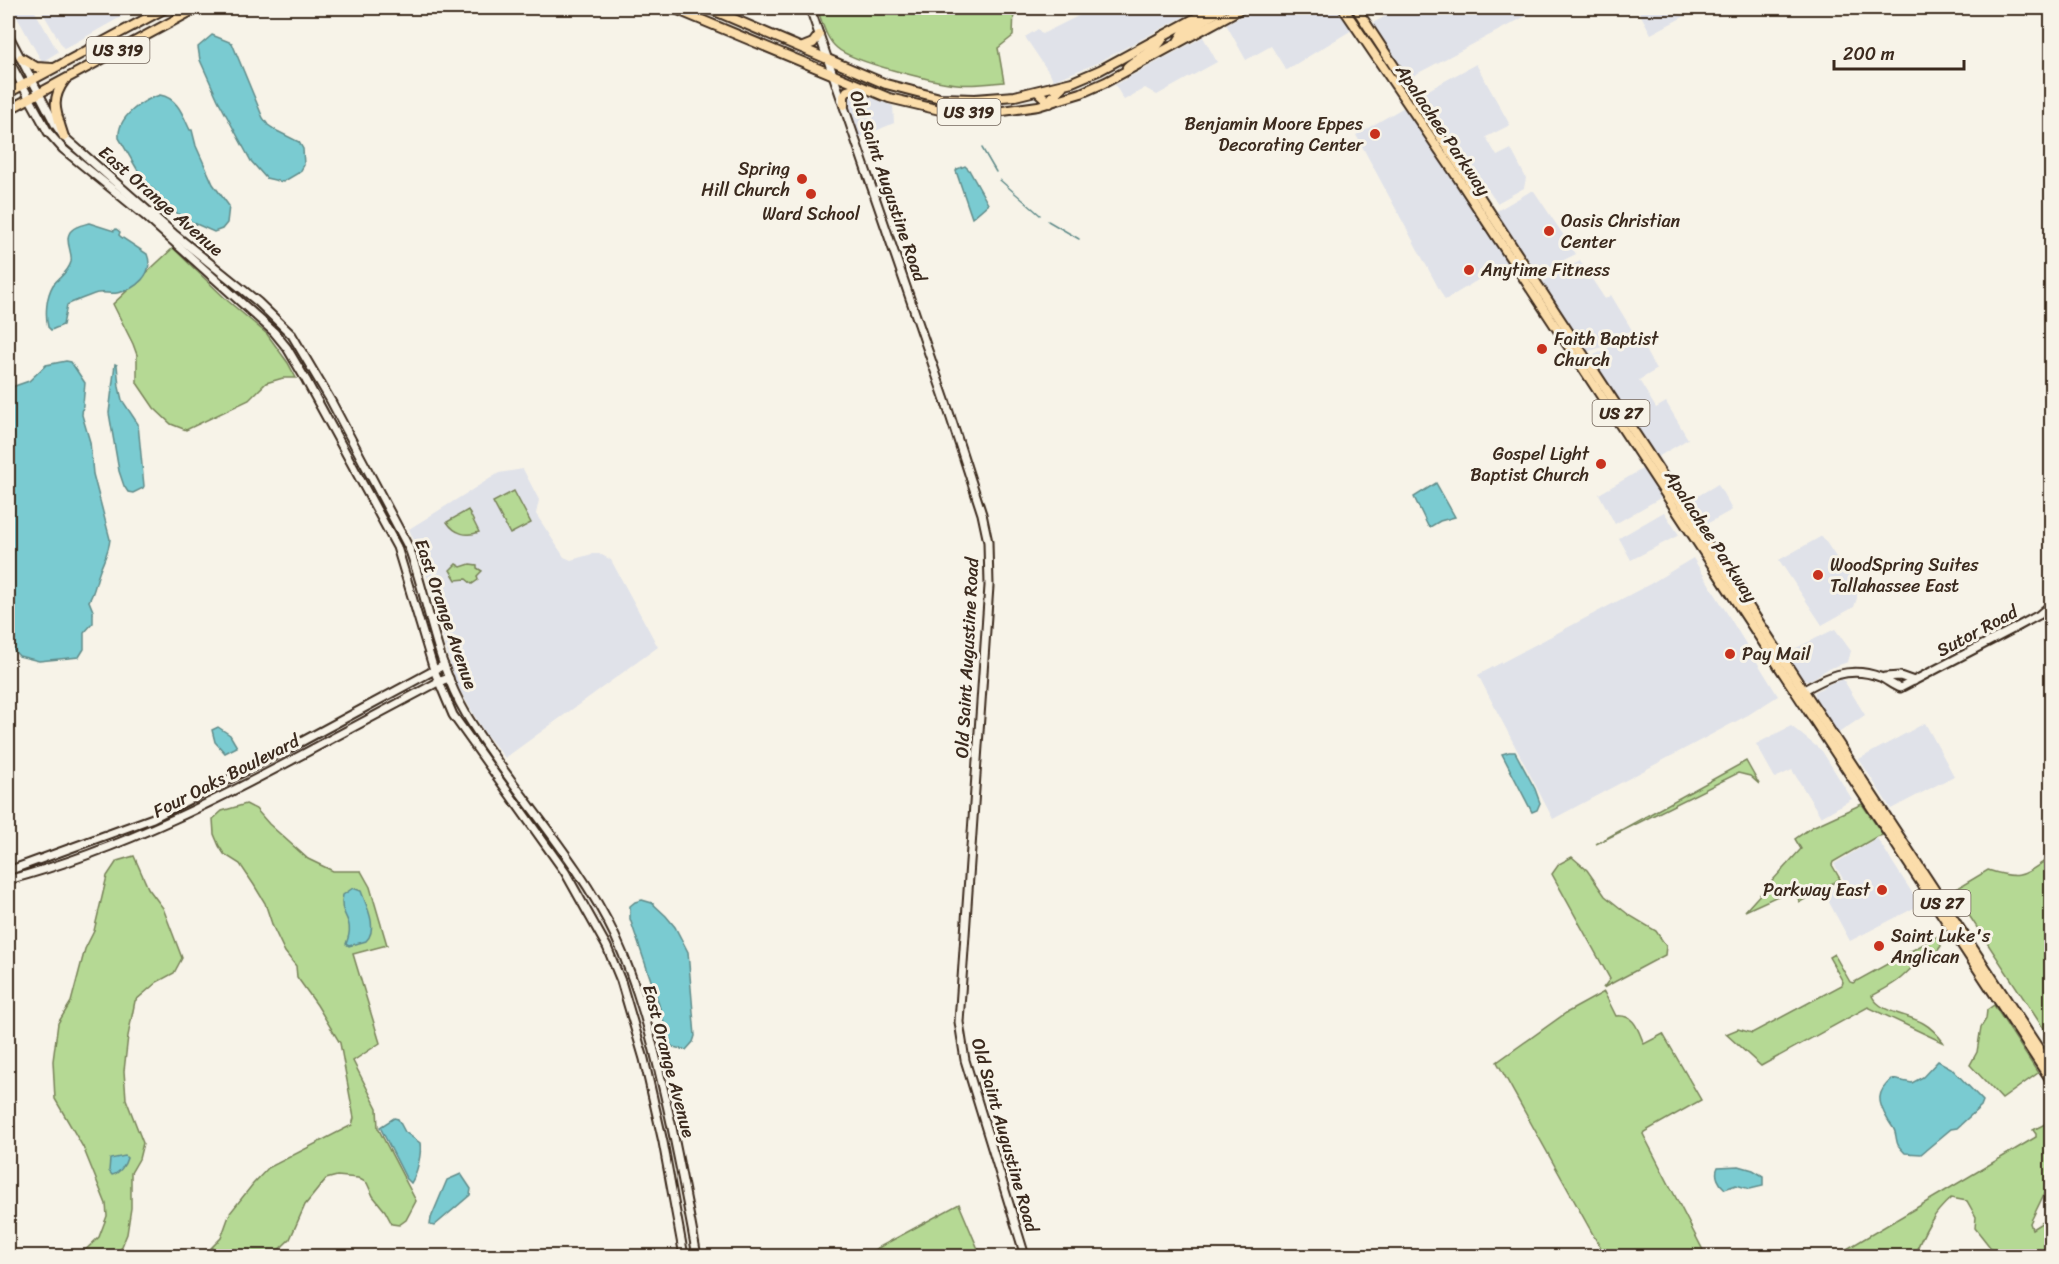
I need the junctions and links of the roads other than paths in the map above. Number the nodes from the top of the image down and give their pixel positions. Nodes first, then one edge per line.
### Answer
1 (166, 8) edge
2 (197, 8) edge
3 (673, 8) edge
4 (708, 8) edge
5 (810, 8) edge
6 (1214, 8) edge
7 (1224, 8) edge
8 (1242, 8) edge
9 (1343, 8) edge
10 (1356, 8) edge
11 (723, 11) edge
12 (8, 34) edge
13 (819, 35) junction
14 (1164, 35) junction
15 (1177, 43) junction
16 (803, 47) junction
17 (21, 58) junction
18 (828, 58) junction
19 (1119, 59) junction
20 (9, 61) edge
21 (55, 68) junction
22 (1125, 72) junction
23 (1092, 74) junction
24 (834, 76) junction
25 (67, 78) junction
26 (33, 80) junction
27 (1106, 82) junction
28 (8, 84) edge
29 (1065, 84) junction
30 (21, 85) junction
31 (861, 87) junction
32 (39, 92) junction
33 (1038, 92) junction
34 (8, 93) edge
35 (29, 98) junction
36 (1050, 103) junction
37 (844, 105) junction
38 (8, 110) edge
39 (64, 137) junction
40 (1729, 592) junction
41 (1743, 599) junction
42 (2052, 604) edge
43 (444, 665) junction
44 (434, 670) junction
45 (1880, 676) junction
46 (449, 678) junction
47 (1901, 680) junction
48 (438, 682) junction
49 (1800, 692) junction
50 (1867, 795) junction
51 (558, 863) junction
52 (570, 863) junction
53 (8, 871) edge
54 (8, 879) edge
55 (1976, 960) junction
56 (2052, 1069) edge
57 (2052, 1082) edge
58 (684, 1257) edge
59 (697, 1257) edge
60 (1025, 1257) edge

1 - 21 main road, US 319
2 - 25 main road, US 319
3 - 24 main road, US 319
4 - 11 main road, US 319
5 - 13 street, Old Saint Augustine Road
6 - 14 main road, US 319
7 - 15 main road
8 - 15 main road, US 319
9 - 40 main road, Apalachee Parkway / US 27
10 - 41 main road, Apalachee Parkway / US 27
11 - 16 main road, US 319
12 - 17 street, East Orange Avenue
13 - 16 main road
13 - 18 street, Old Saint Augustine Road
14 - 19 main road, US 319
14 - 22 main road
15 - 22 main road, US 319
16 - 18 main road, US 319
17 - 21 main road
17 - 26 street, East Orange Avenue
18 - 24 street, Old Saint Augustine Road
18 - 33 main road, US 319
19 - 23 main road, US 319
19 - 27 main road
20 - 28 main road
20 - 30 street, East Orange Avenue
21 - 26 main road, US 319
22 - 27 main road, US 319
23 - 27 main road
23 - 29 main road, US 319
24 - 31 main road, US 319
24 - 37 street, Old Saint Augustine Road
25 - 32 main road, US 319
25 - 39 main road
26 - 30 main road, US 319
26 - 32 street, East Orange Avenue
27 - 36 main road, US 319
29 - 33 main road, US 319
29 - 36 main road
30 - 34 main road, US 319
30 - 35 street, East Orange Avenue
31 - 36 main road, US 319
31 - 37 main road
32 - 35 main road, US 319
32 - 39 street, East Orange Avenue
33 - 36 main road
35 - 38 main road, US 319
35 - 44 street, East Orange Avenue
37 - 60 street, Old Saint Augustine Road
39 - 43 street, East Orange Avenue
40 - 41 main road
40 - 49 main road, Apalachee Parkway / US 27
41 - 49 main road, Apalachee Parkway / US 27
42 - 47 street, Sutor Road
43 - 44 street, Four Oaks Boulevard
43 - 46 street, East Orange Avenue
44 - 48 street, East Orange Avenue
44 - 53 street, Four Oaks Boulevard
45 - 47 street, Sutor Road
45 - 47 street, Sutor Road
45 - 49 street, Sutor Road
46 - 48 street, Four Oaks Boulevard
46 - 52 street, East Orange Avenue
48 - 51 street, East Orange Avenue
48 - 54 street, Four Oaks Boulevard
49 - 50 main road, Apalachee Parkway / US 27
49 - 50 main road, Apalachee Parkway / US 27
50 - 55 main road, Apalachee Parkway / US 27
50 - 55 main road, Apalachee Parkway / US 27
51 - 52 street
51 - 58 street, East Orange Avenue
52 - 59 street, East Orange Avenue
55 - 56 main road, Apalachee Parkway / US 27
55 - 57 main road, Apalachee Parkway / US 27

